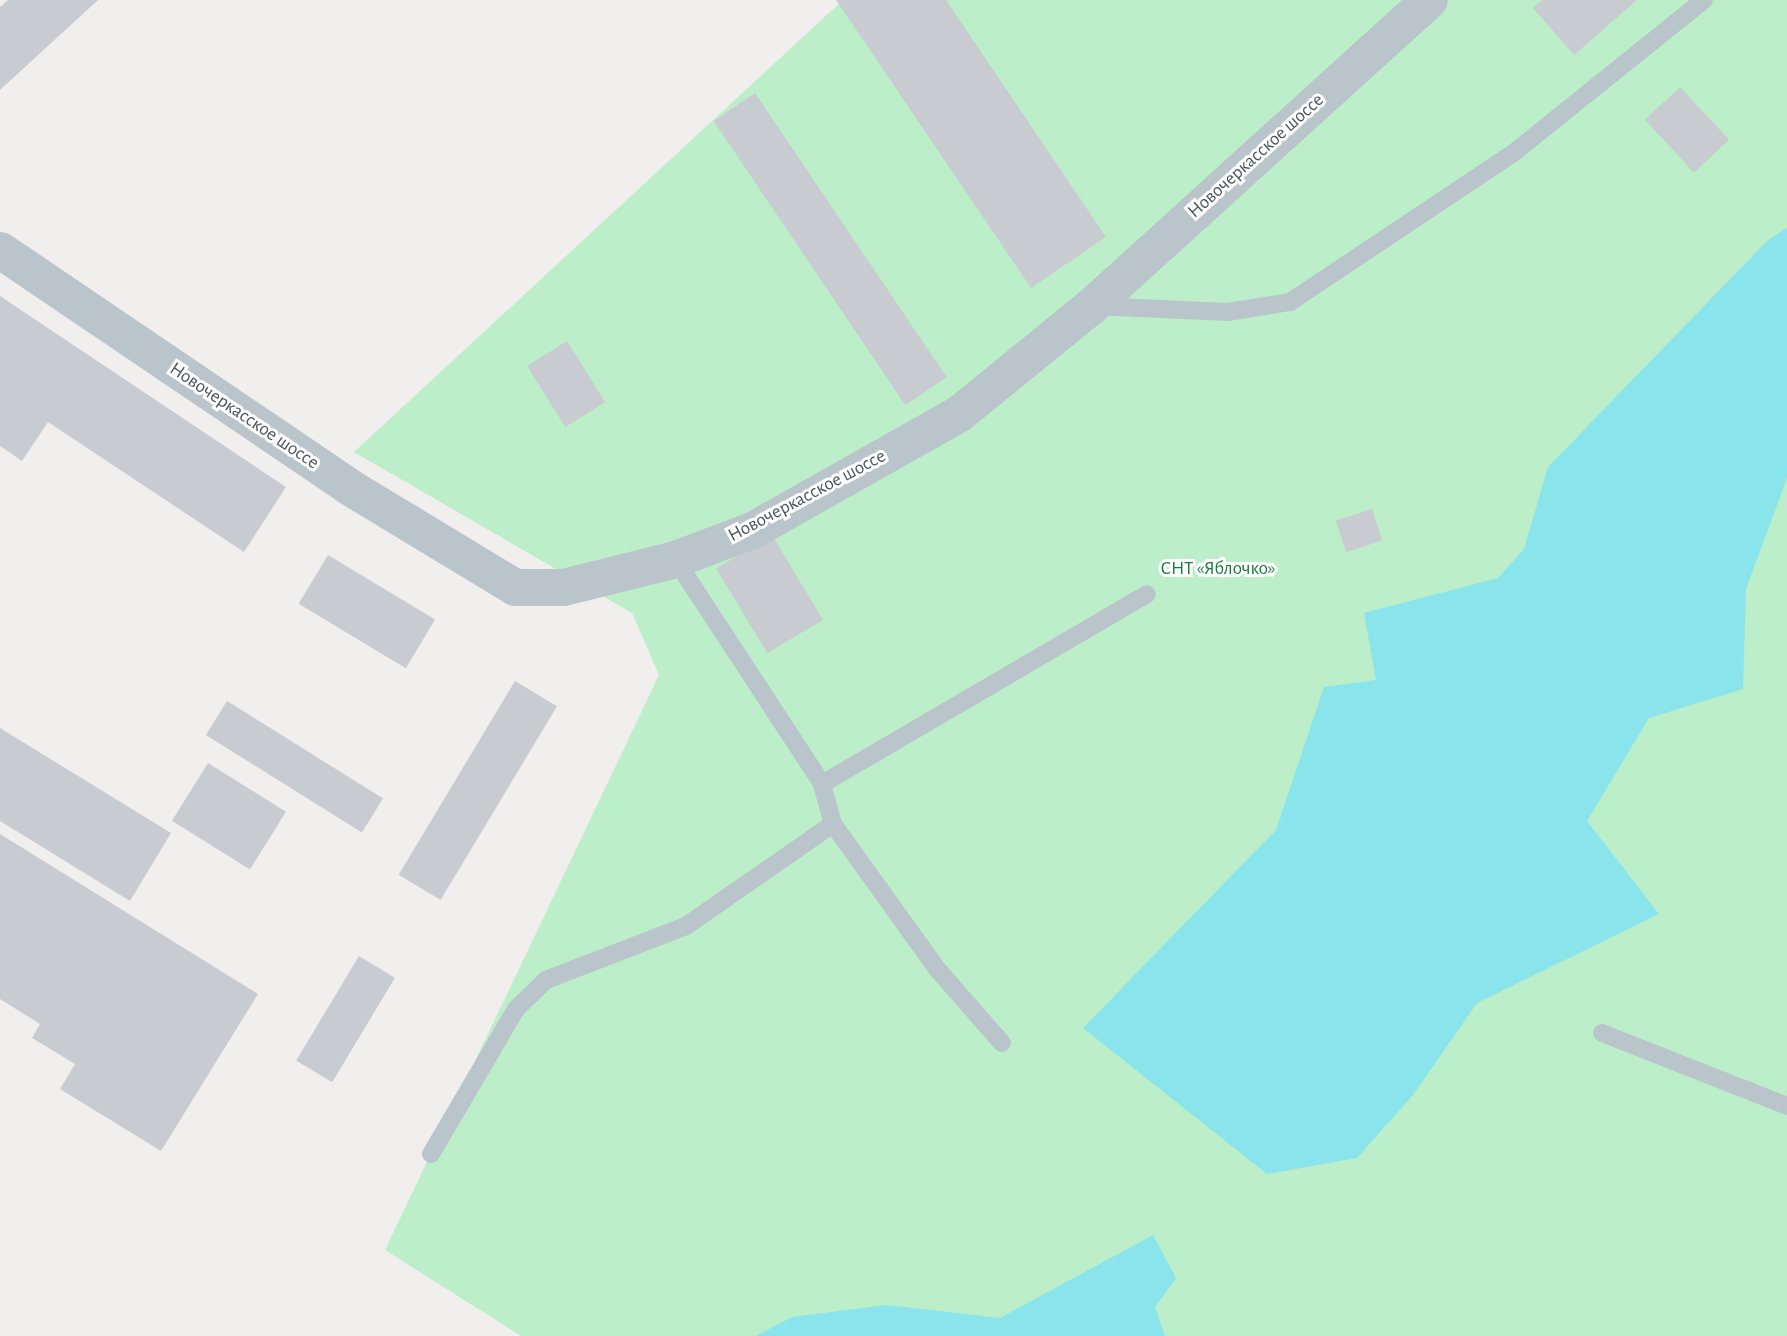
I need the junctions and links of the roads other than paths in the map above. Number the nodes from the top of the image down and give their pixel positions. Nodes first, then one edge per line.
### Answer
1 (1429, 0) edge
2 (1704, 0) edge
3 (0, 250) edge
4 (1091, 306) junction
5 (675, 559) junction
6 (1147, 594) dead end
7 (822, 784) junction
8 (834, 824) junction
9 (1602, 1032) dead end
10 (1002, 1043) dead end
11 (1787, 1106) edge
12 (431, 1154) dead end

1 - 4 street, Новочеркасское шоссе
2 - 4 lane
3 - 5 street, Новочеркасское шоссе
4 - 5 street, Новочеркасское шоссе
5 - 7 lane
6 - 7 lane
7 - 8 lane
8 - 10 lane
8 - 12 lane
9 - 11 lane

